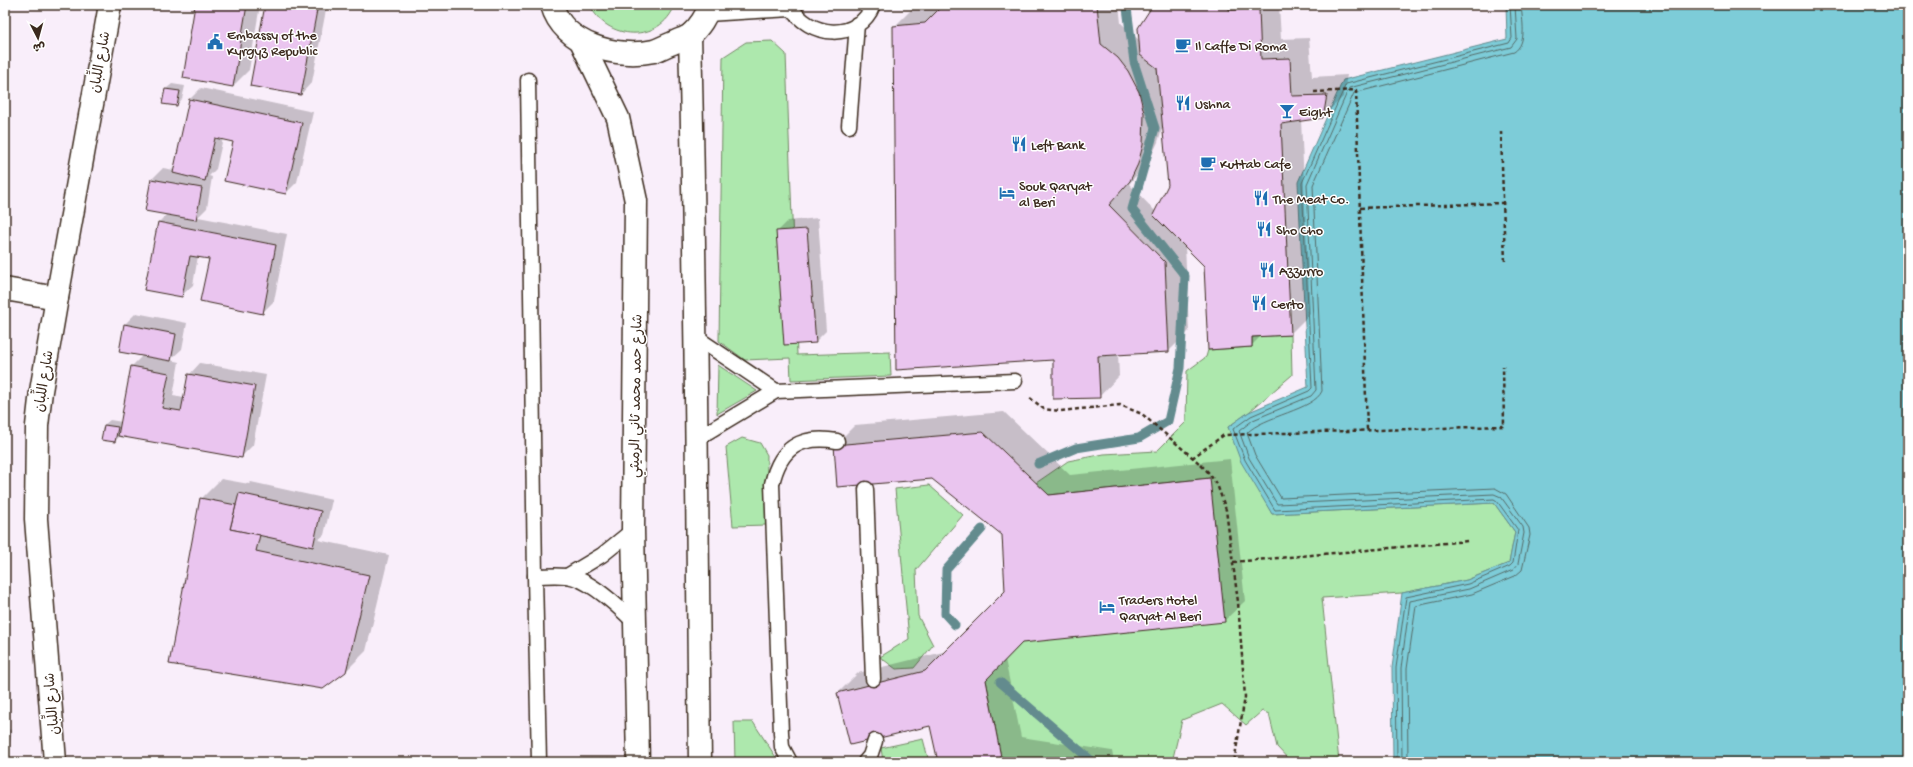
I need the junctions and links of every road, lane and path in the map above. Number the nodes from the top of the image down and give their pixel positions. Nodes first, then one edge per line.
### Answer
1 (110, 5) edge
2 (552, 5) edge
3 (873, 5) edge
4 (791, 7) edge
5 (709, 10) edge
6 (857, 24) junction
7 (690, 35) junction
8 (581, 42) junction
9 (528, 80) dead end
10 (1314, 92) dead end
11 (849, 126) dead end
12 (1501, 131) dead end
13 (1503, 202) junction
14 (1360, 208) junction
15 (1504, 264) dead end
16 (5, 289) edge
17 (57, 298) junction
18 (694, 336) junction
19 (1503, 366) dead end
20 (1015, 382) joint
21 (776, 392) junction
22 (1367, 430) junction
23 (696, 439) junction
24 (837, 441) dead end
25 (1192, 458) junction
26 (866, 489) dead end
27 (633, 530) junction
28 (1468, 541) dead end
29 (1233, 562) junction
30 (535, 576) junction
31 (567, 576) junction
32 (636, 624) junction
33 (873, 679) dead end
34 (875, 741) dead end
35 (55, 762) edge
36 (539, 762) edge
37 (638, 762) edge
38 (700, 762) edge
39 (790, 762) edge
40 (865, 762) edge
41 (1234, 762) edge

1 - 17 main road, شارع اللِّبان
2 - 8 main road
3 - 6 lane
4 - 5 lane
4 - 6 lane
5 - 7 main road
6 - 11 lane
7 - 8 main road
7 - 18 main road
8 - 27 main road, شارع حمد محمد ثاني الرميثي
9 - 30 lane
10 - 14 path
12 - 13 path
13 - 14 path
13 - 15 path
14 - 22 path
16 - 17 main road
17 - 35 main road, شارع اللِّبان
18 - 21 lane
18 - 23 main road
19 - 22 path
20 - 21 lane
20 - 25 path
21 - 23 lane
22 - 25 path
23 - 38 main road
24 - 39 lane
25 - 29 path
26 - 33 lane
27 - 31 lane
27 - 32 main road, شارع حمد محمد ثاني الرميثي
28 - 29 path
29 - 41 path
30 - 31 lane
30 - 36 lane
31 - 32 lane
32 - 37 main road, شارع حمد محمد ثاني الرميثي
34 - 40 lane

